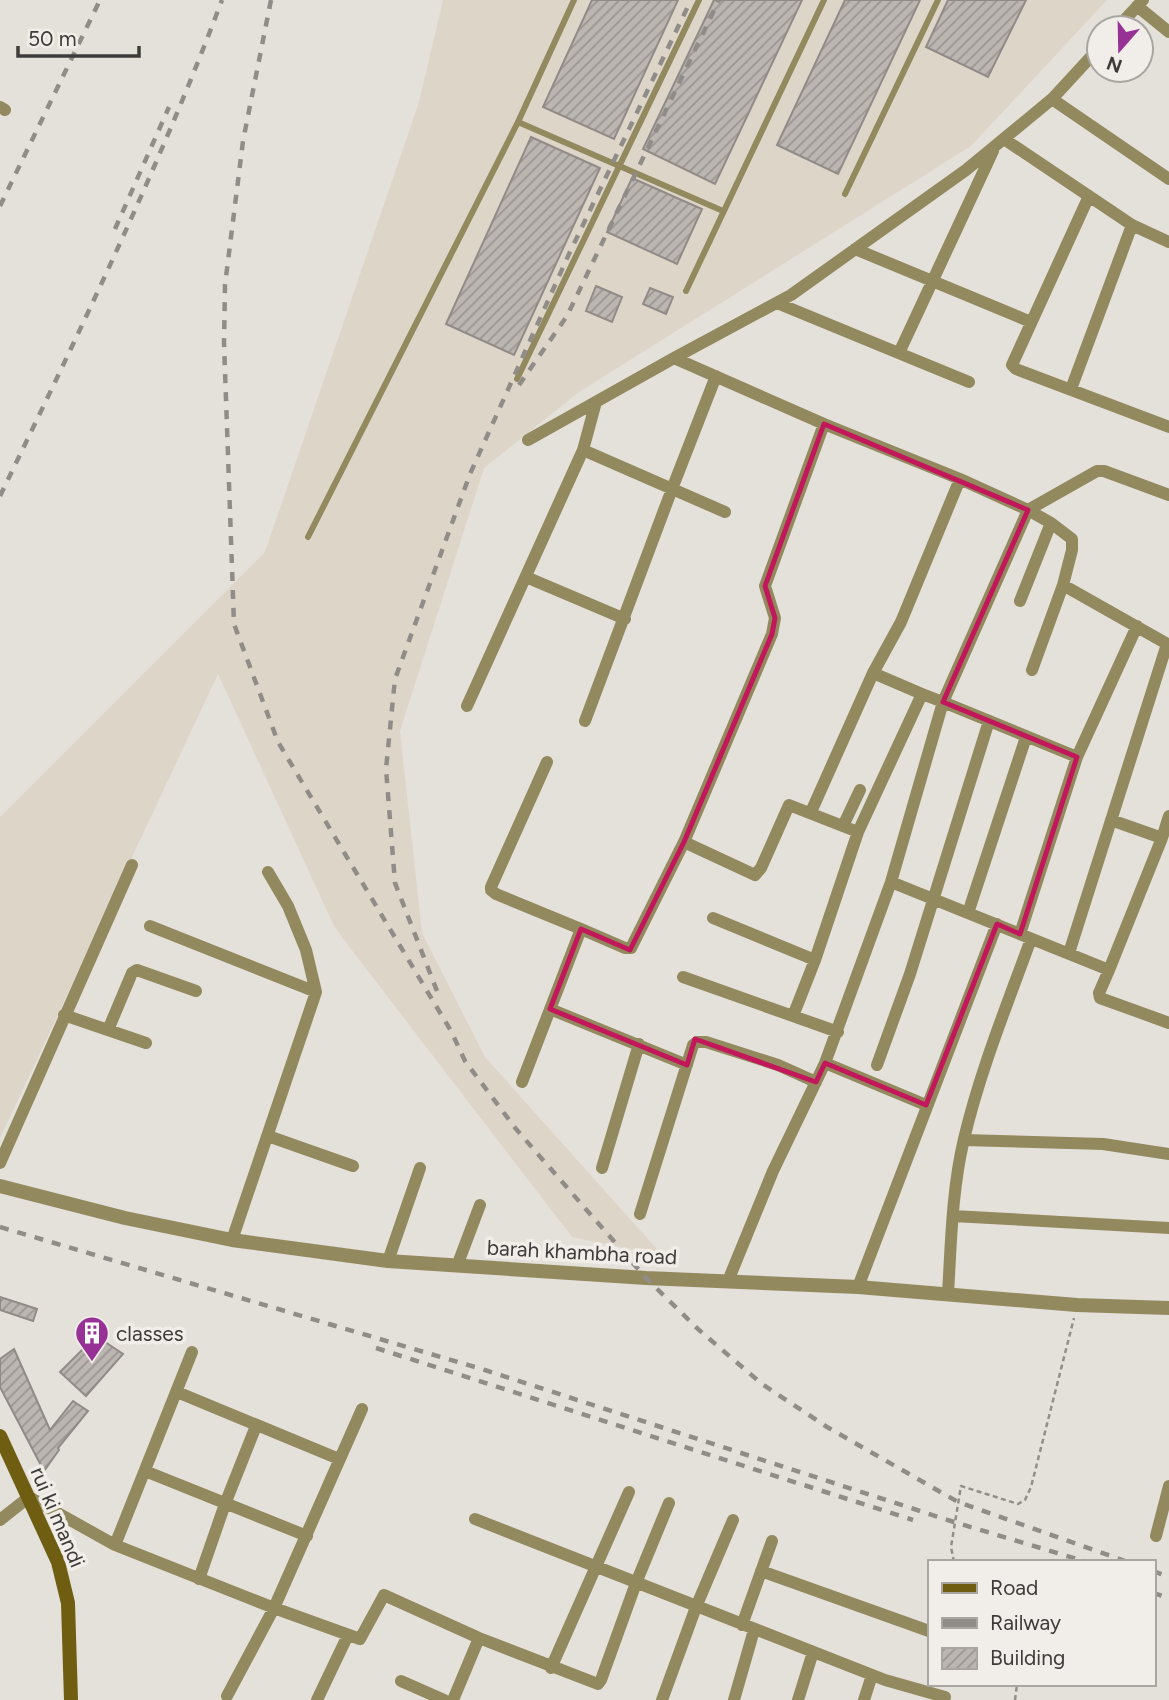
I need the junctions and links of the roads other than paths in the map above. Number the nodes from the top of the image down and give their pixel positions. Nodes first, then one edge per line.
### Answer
1 (574, 0) edge
2 (699, 0) edge
3 (824, 0) edge
4 (938, 0) edge
5 (1140, 3) edge
6 (1169, 32) edge
7 (1085, 63) edge
8 (1052, 99) junction
9 (518, 122) junction
10 (1000, 142) junction
11 (619, 166) junction
12 (1169, 179) edge
13 (845, 194) dead end
14 (1089, 196) junction
15 (723, 211) junction
16 (1132, 225) junction
17 (1169, 242) edge
18 (855, 249) junction
19 (934, 281) junction
20 (686, 291) dead end
21 (777, 303) junction
22 (1031, 322) junction
23 (899, 353) junction
24 (674, 358) junction
25 (716, 376) junction
26 (517, 379) dead end
27 (969, 382) dead end
28 (1071, 389) junction
29 (596, 402) junction
30 (824, 424) junction
31 (1169, 427) edge
32 (528, 440) dead end
33 (583, 450) junction
34 (960, 479) junction
35 (672, 489) junction
36 (1169, 495) edge
37 (1028, 510) junction
38 (725, 512) dead end
39 (1051, 523) junction
40 (309, 537) dead end
41 (526, 577) junction
42 (1063, 585) junction
43 (1020, 601) dead end
44 (625, 620) junction
45 (1137, 626) junction
46 (1168, 645) edge
47 (1032, 670) dead end
48 (873, 673) junction
49 (922, 694) junction
50 (943, 702) junction
51 (467, 706) dead end
52 (586, 721) dead end
53 (989, 721) junction
54 (1026, 737) junction
55 (1077, 757) junction
56 (548, 762) dead end
57 (860, 790) dead end
58 (811, 812) junction
59 (1169, 816) edge
60 (1111, 820) junction
61 (843, 826) junction
62 (858, 832) junction
63 (1162, 838) junction
64 (684, 842) junction
65 (132, 864) dead end
66 (268, 873) dead end
67 (891, 882) junction
68 (934, 899) junction
69 (968, 913) junction
70 (713, 918) dead end
71 (997, 925) junction
72 (150, 926) dead end
73 (581, 929) junction
74 (1025, 936) junction
75 (1069, 953) junction
76 (815, 960) junction
77 (1109, 970) junction
78 (683, 977) dead end
79 (196, 990) dead end
80 (316, 992) junction
81 (551, 1009) junction
82 (64, 1015) junction
83 (793, 1016) junction
84 (1169, 1023) edge
85 (108, 1030) junction
86 (838, 1032) junction
87 (146, 1043) dead end
88 (639, 1044) junction
89 (825, 1063) junction
90 (687, 1065) junction
91 (877, 1065) dead end
92 (522, 1082) dead end
93 (816, 1082) junction
94 (926, 1105) junction
95 (268, 1136) junction
96 (964, 1140) junction
97 (1169, 1154) edge
98 (0, 1163) edge
99 (353, 1166) dead end
100 (421, 1168) dead end
101 (602, 1168) dead end
102 (0, 1186) edge
103 (480, 1205) dead end
104 (640, 1214) dead end
105 (953, 1216) junction
106 (1169, 1228) edge
107 (232, 1240) junction
108 (388, 1261) junction
109 (457, 1266) junction
110 (728, 1281) junction
111 (858, 1287) junction
112 (948, 1294) junction
113 (1169, 1308) edge
114 (192, 1352) dead end
115 (177, 1392) junction
116 (362, 1409) dead end
117 (256, 1426) junction
118 (0, 1436) edge
119 (339, 1459) junction
120 (145, 1471) junction
121 (1169, 1486) edge
122 (629, 1492) dead end
123 (29, 1497) junction
124 (669, 1503) dead end
125 (225, 1504) junction
126 (475, 1519) dead end
127 (0, 1520) edge
128 (733, 1520) dead end
129 (307, 1536) junction
130 (1156, 1536) dead end
131 (772, 1541) dead end
132 (115, 1545) junction
133 (597, 1566) junction
134 (761, 1572) junction
135 (199, 1579) junction
136 (636, 1583) junction
137 (696, 1607) junction
138 (274, 1608) junction
139 (748, 1628) junction
140 (928, 1631) edge
141 (348, 1634) junction
142 (479, 1638) junction
143 (813, 1652) junction
144 (551, 1668) junction
145 (872, 1675) junction
146 (401, 1681) dead end
147 (227, 1696) dead end
148 (945, 1698) edge
149 (71, 1700) edge
150 (317, 1700) edge
151 (444, 1700) edge
152 (453, 1700) edge
153 (662, 1700) edge
154 (734, 1700) edge
155 (798, 1700) edge
156 (864, 1700) edge

1 - 9 lane
2 - 11 lane
3 - 15 lane
4 - 13 lane
5 - 6 street
7 - 8 street
8 - 10 street
8 - 12 street
9 - 11 lane
9 - 40 lane
10 - 14 street
10 - 18 street
10 - 19 street
11 - 15 lane
11 - 26 lane
14 - 16 street
14 - 22 street
15 - 20 lane
16 - 17 street
16 - 28 street
18 - 19 street
18 - 21 street
19 - 22 street
19 - 23 street
21 - 23 street
21 - 24 street
22 - 28 street
23 - 27 street
24 - 25 street
24 - 29 street
25 - 30 street
25 - 35 street
28 - 31 street
29 - 32 street
29 - 33 street
30 - 34 street
30 - 64 street
33 - 35 street
33 - 41 street
34 - 37 street
34 - 48 street
35 - 38 street
35 - 44 street
36 - 37 street
37 - 39 street
37 - 50 street
39 - 42 street
39 - 43 street
41 - 44 street
41 - 51 street
42 - 45 street
42 - 47 street
44 - 52 street
45 - 46 street
45 - 55 street
46 - 60 street
48 - 49 street
48 - 58 street
49 - 50 street
49 - 62 street
50 - 53 street
50 - 67 street
53 - 54 street
53 - 68 street
54 - 55 street
54 - 69 street
55 - 74 street
56 - 73 street
57 - 61 street
58 - 61 street
58 - 64 street
59 - 63 street
60 - 63 street
60 - 75 street
61 - 62 street
62 - 76 street
63 - 77 street
64 - 73 street
65 - 82 street
66 - 80 street
67 - 68 street
67 - 86 street
68 - 69 street
68 - 91 street
69 - 71 street
70 - 76 street
71 - 74 street
71 - 94 street
72 - 80 street
73 - 81 street
74 - 75 street
74 - 96 street
75 - 77 street
76 - 83 street
77 - 84 street
78 - 83 street
79 - 85 street
80 - 95 street
81 - 88 street
81 - 92 street
82 - 85 street
82 - 98 street
83 - 86 street
85 - 87 street
86 - 89 street
88 - 90 street
88 - 101 street
89 - 93 street
89 - 94 street
90 - 93 street
90 - 104 street
93 - 110 street
94 - 111 street
95 - 99 street
95 - 107 street
96 - 97 street
96 - 105 street
100 - 108 street
102 - 107 street, barah khambha road
103 - 109 street
105 - 106 street
105 - 112 street
107 - 108 street, barah khambha road
108 - 109 street, barah khambha road
109 - 110 street, barah khambha road
110 - 111 street, barah khambha road
111 - 112 street, barah khambha road
112 - 113 street, barah khambha road
114 - 115 street
115 - 117 street
115 - 120 street
116 - 119 street
117 - 119 street
117 - 125 street
118 - 123 main road, rui ki mandi
119 - 129 street
120 - 125 street
120 - 132 street
121 - 130 street
122 - 133 street
123 - 127 street
123 - 132 street
123 - 149 main road, rui ki mandi
124 - 136 street
125 - 129 street
125 - 135 street
126 - 133 street
128 - 137 street
129 - 138 street
131 - 134 street
132 - 135 street
133 - 136 street
133 - 144 street
134 - 139 street
134 - 140 street
135 - 138 street
136 - 137 street
136 - 144 street
137 - 139 street
137 - 153 street
138 - 141 street
138 - 147 street
139 - 143 street
139 - 154 street
141 - 142 street
141 - 150 street
142 - 144 street
142 - 152 street
143 - 145 street
143 - 155 street
145 - 148 street
145 - 156 street
146 - 151 street

